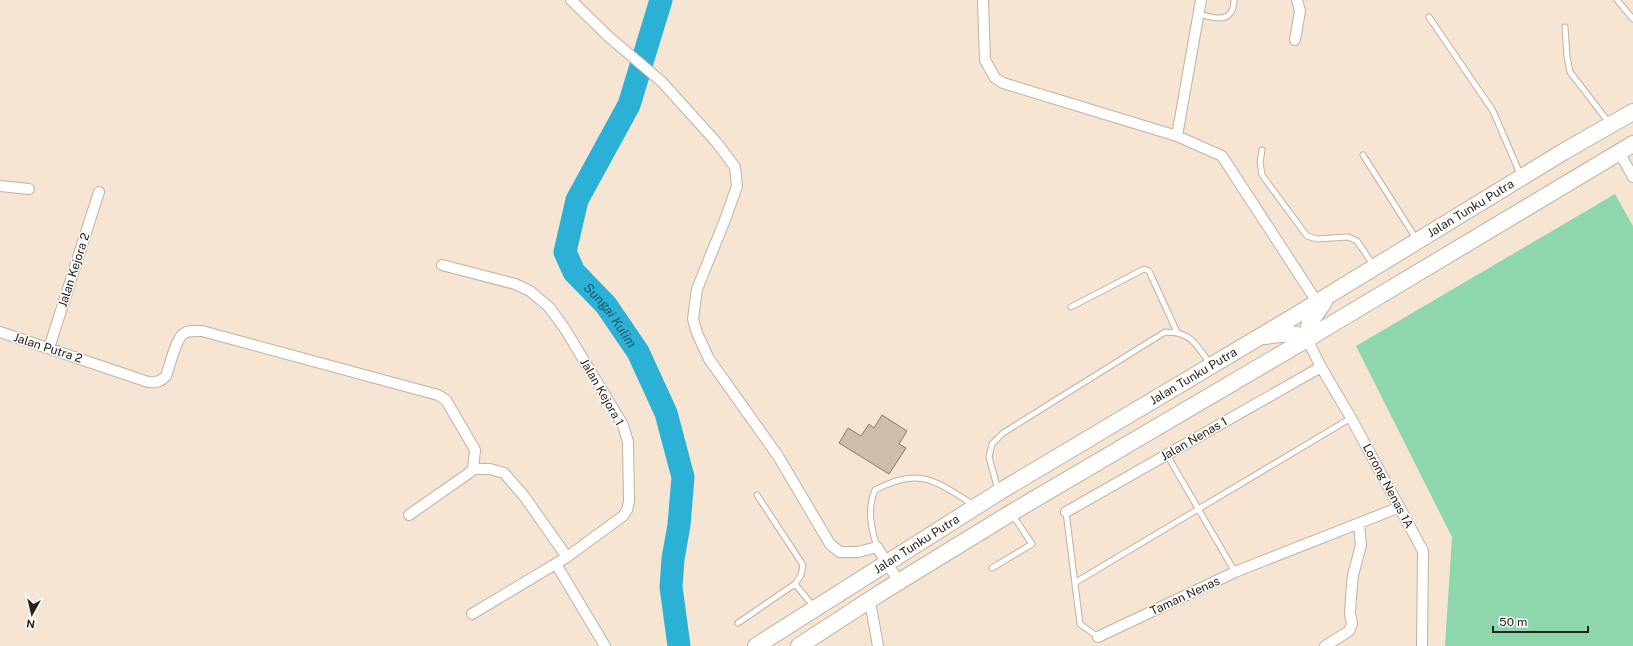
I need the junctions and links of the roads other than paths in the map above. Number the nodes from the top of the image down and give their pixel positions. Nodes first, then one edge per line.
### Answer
1 (571, 0) edge
2 (983, 0) edge
3 (1201, 0) edge
4 (1234, 0) edge
5 (1297, 0) edge
6 (1617, 0) edge
7 (1198, 14) junction
8 (1430, 17) dead end
9 (1633, 19) edge
10 (1565, 27) dead end
11 (1295, 40) dead end
12 (1633, 112) edge
13 (1610, 125) junction
14 (1177, 136) junction
15 (1633, 144) edge
16 (1262, 150) dead end
17 (1619, 152) junction
18 (1363, 155) dead end
19 (1522, 177) junction
20 (1633, 177) edge
21 (0, 186) edge
22 (29, 188) dead end
23 (99, 192) dead end
24 (1417, 241) junction
25 (442, 264) dead end
26 (1374, 267) junction
27 (1324, 298) junction
28 (1071, 307) dead end
29 (0, 332) edge
30 (1177, 332) junction
31 (1259, 337) junction
32 (1307, 339) junction
33 (49, 348) junction
34 (1211, 366) junction
35 (1321, 367) junction
36 (1352, 418) junction
37 (1167, 454) junction
38 (473, 469) junction
39 (999, 492) junction
40 (757, 495) dead end
41 (976, 506) junction
42 (1400, 507) junction
43 (1199, 509) junction
44 (1066, 512) joint
45 (1011, 513) junction
46 (409, 515) dead end
47 (1358, 523) junction
48 (877, 547) junction
49 (567, 557) junction
50 (556, 564) junction
51 (888, 564) junction
52 (992, 568) dead end
53 (1235, 572) junction
54 (899, 582) junction
55 (1076, 582) junction
56 (795, 584) junction
57 (870, 601) junction
58 (815, 609) junction
59 (472, 614) dead end
60 (738, 623) dead end
61 (1098, 637) joint
62 (605, 646) edge
63 (756, 646) edge
64 (799, 646) edge
65 (878, 646) edge
66 (1325, 646) edge
67 (1422, 646) edge

1 - 48 street
2 - 14 street
3 - 7 street
4 - 7 lane
5 - 11 street
6 - 9 lane
7 - 14 street
8 - 19 lane
10 - 13 lane
12 - 13 main road, Jalan Tunku Putra
13 - 19 main road, Jalan Tunku Putra
14 - 27 street
15 - 17 main road, Jalan Tunku Putra
16 - 26 lane
17 - 20 street
17 - 32 main road, Jalan Tunku Putra
18 - 24 lane
19 - 24 main road, Jalan Tunku Putra
21 - 22 street
23 - 33 street, Jalan Kejora 2
24 - 26 main road, Jalan Tunku Putra
25 - 49 street, Jalan Kejora 1
26 - 27 main road, Jalan Tunku Putra
27 - 31 main road, Jalan Tunku Putra
27 - 32 main road
28 - 30 lane
29 - 33 street, Jalan Putra 2
30 - 34 lane
30 - 39 lane
31 - 32 main road
31 - 34 main road, Jalan Tunku Putra
32 - 35 street, Lorong Nenas 1A
32 - 45 main road, Jalan Tunku Putra
33 - 38 street, Jalan Putra 2
34 - 39 main road, Jalan Tunku Putra
35 - 36 street, Lorong Nenas 1A
35 - 37 street, Jalan Nenas 1
36 - 42 street, Lorong Nenas 1A
36 - 43 lane
37 - 43 lane
37 - 44 street, Jalan Nenas 1
38 - 46 street
38 - 49 street
39 - 41 main road, Jalan Tunku Putra
40 - 56 lane
41 - 48 lane
41 - 51 main road, Jalan Tunku Putra
42 - 47 street, Taman Nenas
42 - 67 street, Lorong Nenas 1A
43 - 53 lane
43 - 55 lane
44 - 55 lane, Taman Nenas
45 - 52 lane
45 - 54 main road, Jalan Tunku Putra
47 - 53 street, Taman Nenas
47 - 66 street
48 - 51 street
49 - 50 street, Jalan Kejora 1
50 - 59 street, Jalan Kejora 1
50 - 62 street
51 - 54 street
51 - 58 main road, Jalan Tunku Putra
53 - 61 street, Taman Nenas
54 - 57 main road, Jalan Tunku Putra
55 - 61 lane, Taman Nenas
56 - 58 lane
56 - 60 lane
57 - 64 main road, Jalan Tunku Putra
57 - 65 street
58 - 63 main road, Jalan Tunku Putra

